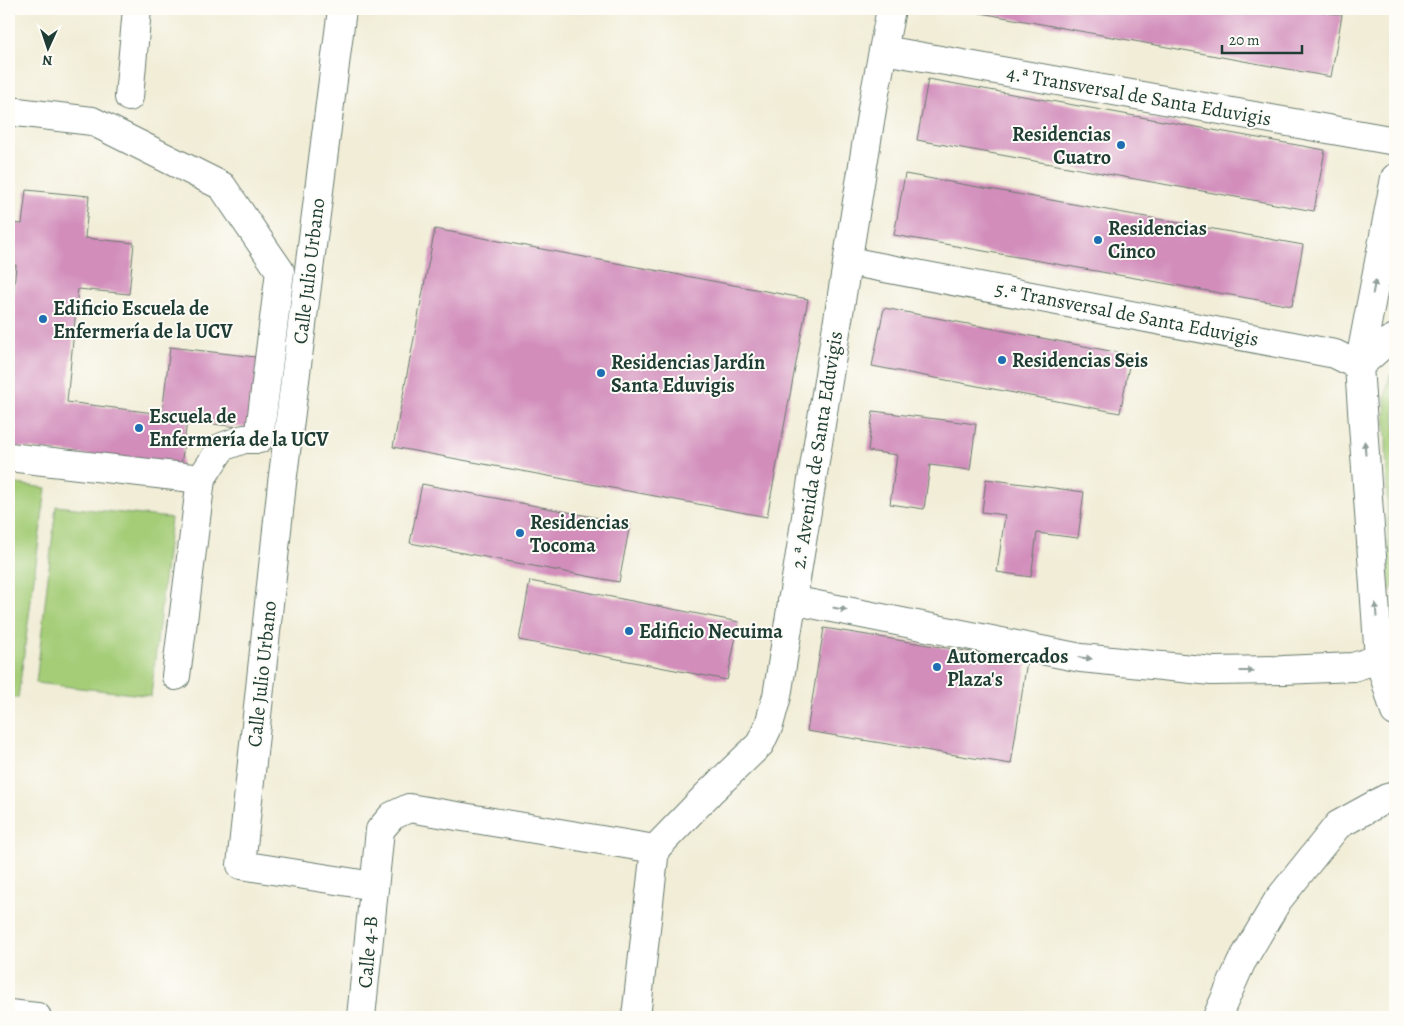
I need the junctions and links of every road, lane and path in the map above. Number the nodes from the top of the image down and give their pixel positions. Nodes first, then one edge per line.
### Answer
1 (137, 9) edge
2 (342, 9) edge
3 (891, 9) edge
4 (884, 50) junction
5 (129, 97) dead end
6 (9, 111) edge
7 (1395, 141) edge
8 (1395, 178) edge
9 (848, 261) junction
10 (1395, 338) edge
11 (1359, 366) junction
12 (9, 457) edge
13 (201, 479) junction
14 (792, 600) junction
15 (1395, 635) edge
16 (1379, 659) junction
17 (176, 676) dead end
18 (1395, 712) edge
19 (1395, 796) edge
20 (656, 849) junction
21 (374, 886) junction
22 (9, 1014) edge
23 (37, 1017) edge
24 (361, 1017) edge
25 (636, 1017) edge
26 (1216, 1017) edge

1 - 5 street
2 - 21 street, Calle Julio Urbano
3 - 4 street, 2.ª Avenida de Santa Eduvigis
4 - 7 street, 4.ª Transversal de Santa Eduvigis
4 - 9 street, 2.ª Avenida de Santa Eduvigis
6 - 13 street
11 -> 8 street
9 - 11 street, 5.ª Transversal de Santa Eduvigis
9 - 14 street, 2.ª Avenida de Santa Eduvigis
10 - 11 street
16 -> 11 street
12 - 13 street
13 - 17 street
14 -> 16 street
14 - 20 street, 2.ª Avenida de Santa Eduvigis
15 - 16 street
16 - 18 street
19 - 26 street
20 - 21 street
20 - 25 street
21 - 24 street, Calle 4-B
22 - 23 street

